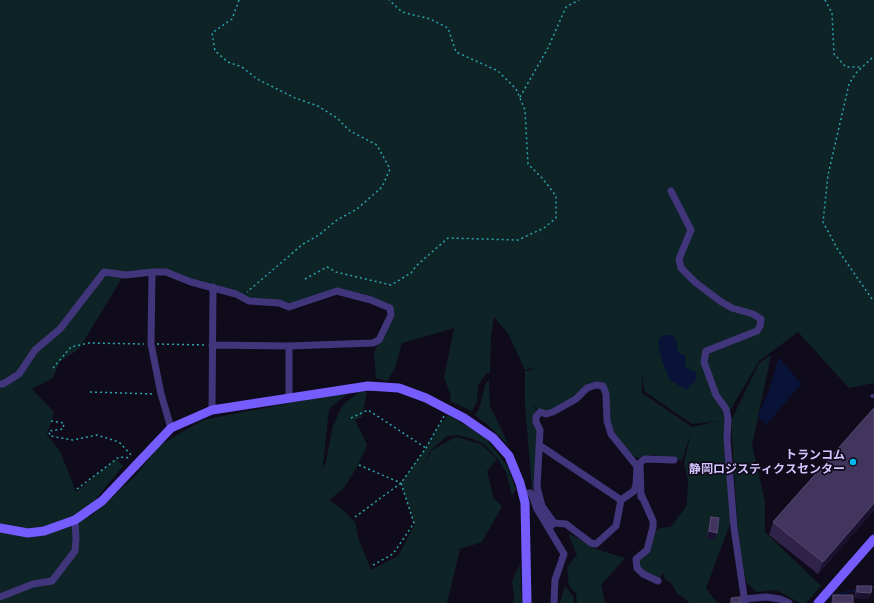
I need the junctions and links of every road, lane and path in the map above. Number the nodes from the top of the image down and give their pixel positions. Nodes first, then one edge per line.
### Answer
1 (239, 0) edge
2 (389, 0) edge
3 (579, 0) edge
4 (825, 0) edge
5 (874, 56) edge
6 (862, 67) junction
7 (520, 97) junction
8 (672, 191) dead end
9 (152, 272) junction
10 (305, 279) dead end
11 (213, 287) junction
12 (243, 296) dead end
13 (872, 299) dead end
14 (150, 344) junction
15 (212, 345) junction
16 (289, 346) junction
17 (53, 368) dead end
18 (0, 384) edge
19 (90, 392) dead end
20 (161, 394) junction
21 (289, 398) junction
22 (448, 409) junction
23 (212, 410) junction
24 (351, 418) dead end
25 (51, 421) dead end
26 (171, 428) junction
27 (540, 445) junction
28 (426, 448) junction
29 (674, 460) dead end
30 (359, 466) dead end
31 (639, 468) junction
32 (401, 483) junction
33 (77, 489) dead end
34 (523, 492) junction
35 (641, 494) junction
36 (621, 500) junction
37 (644, 513) dead end
38 (355, 517) dead end
39 (74, 520) junction
40 (552, 526) junction
41 (0, 528) edge
42 (874, 539) edge
43 (373, 565) dead end
44 (658, 581) dead end
45 (0, 597) edge
46 (744, 601) edge
47 (527, 603) edge
48 (554, 603) edge
49 (789, 603) edge
50 (818, 603) edge

1 - 12 path
2 - 7 path
3 - 7 path
4 - 6 path
5 - 6 path
6 - 13 path
7 - 10 path
8 - 46 street
9 - 11 street
9 - 14 street
9 - 18 street
11 - 15 street
11 - 16 street
14 - 15 path
14 - 17 path
14 - 20 street
15 - 16 street
15 - 23 street
16 - 21 street
19 - 20 path
20 - 26 street
21 - 22 street
21 - 23 street
22 - 28 path
22 - 34 street
23 - 26 street
24 - 28 path
25 - 33 path
26 - 39 street
27 - 31 street
27 - 36 street
27 - 40 street
28 - 32 path
29 - 31 street
30 - 32 path
31 - 35 street
31 - 36 street
32 - 38 path
32 - 43 path
34 - 40 street
34 - 47 street
35 - 37 street
35 - 44 street
36 - 40 street
39 - 41 street
39 - 45 street
40 - 48 street
42 - 50 street
46 - 49 street

